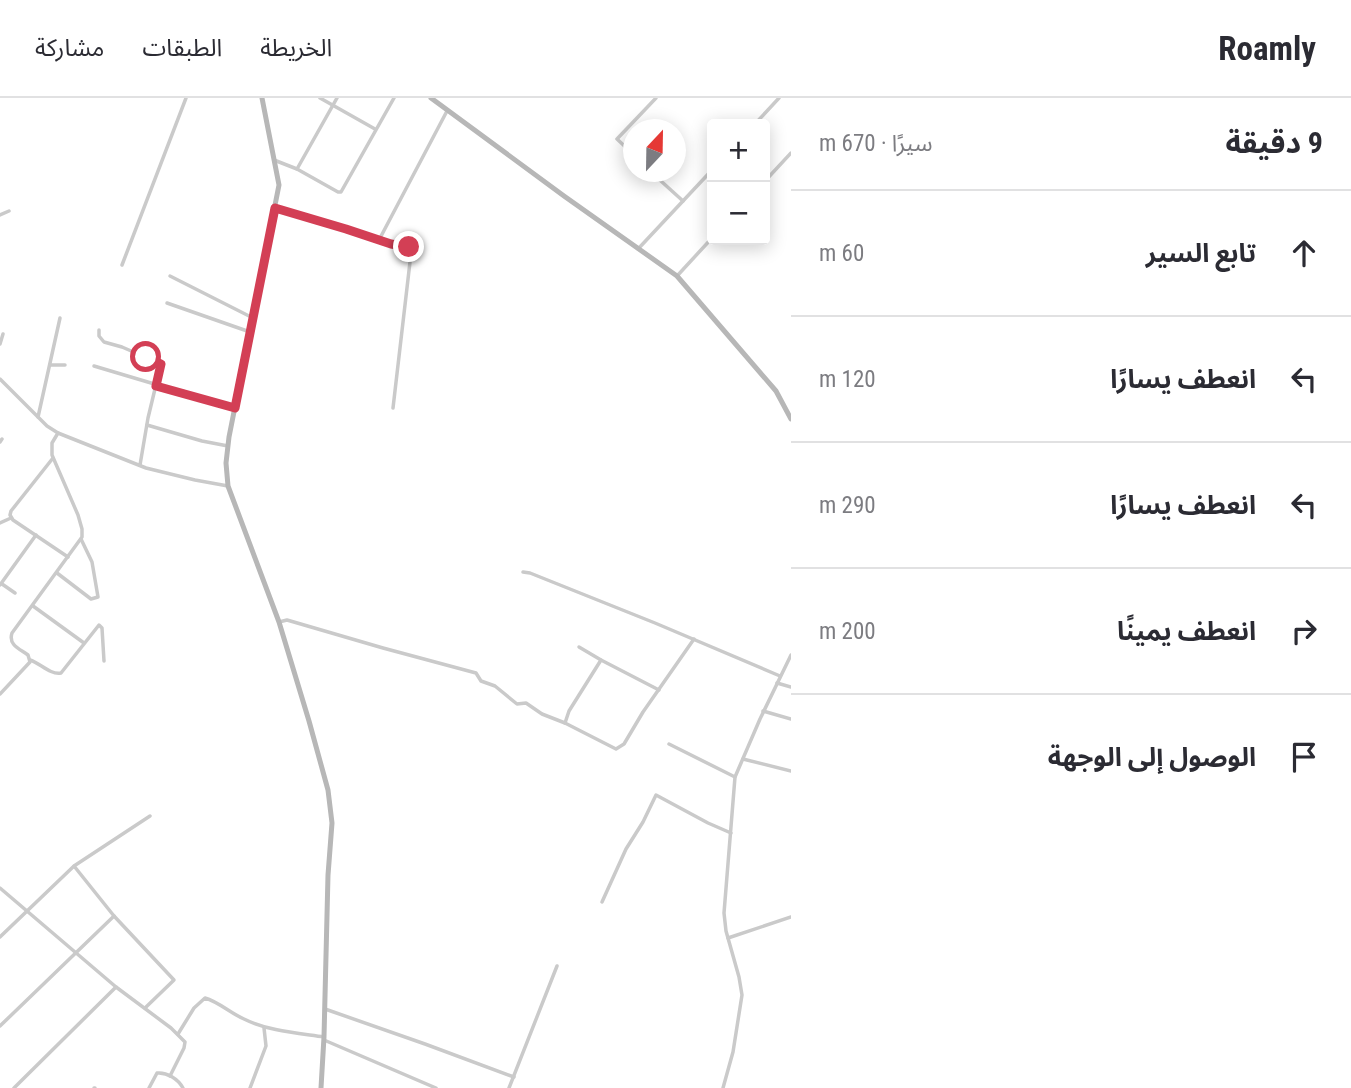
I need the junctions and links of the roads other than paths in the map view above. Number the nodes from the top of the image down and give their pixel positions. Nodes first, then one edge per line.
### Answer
1 (186, 98) edge
2 (262, 98) edge
3 (320, 98) edge
4 (337, 98) edge
5 (394, 98) edge
6 (431, 98) edge
7 (656, 98) edge
8 (779, 98) edge
9 (333, 105) junction
10 (447, 111) junction
11 (636, 119) edge
12 (760, 119) edge
13 (376, 129) junction
14 (791, 153) edge
15 (274, 160) junction
16 (297, 169) junction
17 (707, 175) edge
18 (770, 176) edge
19 (663, 182) edge
20 (683, 201) junction
21 (275, 208) junction
22 (9, 211) dead end
23 (0, 215) edge
24 (379, 240) junction
25 (707, 243) edge
26 (638, 249) junction
27 (122, 265) dead end
28 (170, 276) dead end
29 (677, 276) junction
30 (167, 303) dead end
31 (60, 318) dead end
32 (253, 318) junction
33 (99, 330) dead end
34 (250, 332) junction
35 (3, 334) dead end
36 (0, 344) edge
37 (50, 365) junction
38 (65, 365) dead end
39 (94, 366) dead end
40 (0, 379) edge
41 (156, 386) junction
42 (235, 408) junction
43 (393, 408) dead end
44 (38, 417) junction
45 (791, 419) edge
46 (147, 425) junction
47 (58, 433) junction
48 (228, 446) junction
49 (53, 458) junction
50 (140, 465) junction
51 (228, 486) junction
52 (11, 518) junction
53 (0, 523) edge
54 (36, 535) junction
55 (81, 539) junction
56 (68, 557) junction
57 (523, 572) dead end
58 (57, 573) junction
59 (0, 584) edge
60 (15, 593) dead end
61 (33, 606) junction
62 (279, 622) junction
63 (694, 639) junction
64 (84, 643) junction
65 (579, 647) dead end
66 (791, 655) edge
67 (30, 660) junction
68 (601, 660) junction
69 (104, 661) dead end
70 (780, 676) junction
71 (777, 683) junction
72 (791, 687) edge
73 (659, 690) junction
74 (0, 694) edge
75 (763, 711) junction
76 (791, 719) edge
77 (565, 723) junction
78 (669, 744) dead end
79 (743, 759) junction
80 (791, 771) edge
81 (735, 777) junction
82 (150, 816) dead end
83 (731, 832) junction
84 (74, 866) junction
85 (0, 888) edge
86 (602, 902) dead end
87 (27, 910) junction
88 (114, 916) junction
89 (791, 917) edge
90 (0, 937) edge
91 (728, 938) junction
92 (76, 952) junction
93 (557, 966) dead end
94 (116, 986) junction
95 (145, 1008) junction
96 (325, 1009) junction
97 (0, 1026) edge
98 (264, 1028) junction
99 (177, 1034) junction
100 (324, 1038) junction
101 (170, 1076) junction
102 (514, 1077) junction
103 (14, 1088) edge
104 (149, 1088) edge
105 (183, 1088) edge
106 (250, 1088) edge
107 (321, 1088) edge
108 (436, 1088) edge
109 (509, 1088) edge
110 (723, 1088) edge

1 - 27 street
2 - 15 street
3 - 9 street
4 - 9 street
5 - 13 street
6 - 10 street
7 - 11 street
8 - 12 street
9 - 13 street
9 - 16 street
10 - 24 street
10 - 26 street
13 - 16 street
14 - 18 street
15 - 16 street
15 - 21 street
17 - 20 street
19 - 20 street
20 - 26 street
21 - 24 street
21 - 32 street
22 - 23 street
24 - 43 street
25 - 29 street
26 - 29 street
28 - 32 street
29 - 45 street
30 - 34 street
31 - 37 street
32 - 34 street
33 - 41 street
34 - 42 street
35 - 36 street
37 - 38 street
37 - 44 street
39 - 41 street
40 - 44 street
41 - 42 street
41 - 46 street
42 - 48 street
44 - 47 street
46 - 48 street
46 - 50 street
47 - 49 street
47 - 50 street
48 - 51 street
49 - 52 street
49 - 55 street
50 - 51 street
51 - 62 street
52 - 53 street
52 - 54 street
54 - 56 street
54 - 59 street
55 - 56 street
55 - 58 street
56 - 58 street
57 - 63 street
58 - 61 street
59 - 60 street
61 - 64 street
61 - 67 street
62 - 77 street
62 - 96 street
63 - 70 street
63 - 73 street
64 - 67 street
64 - 69 street
65 - 68 street
66 - 70 street
67 - 74 street
68 - 73 street
68 - 77 street
70 - 71 street
71 - 72 street
71 - 75 street
73 - 77 street
75 - 76 street
75 - 79 street
78 - 81 street
79 - 80 street
79 - 81 street
81 - 83 street
82 - 84 street
83 - 86 street
83 - 91 street
84 - 87 street
84 - 88 street
85 - 87 street
87 - 90 street
87 - 92 street
88 - 92 street
88 - 95 street
89 - 91 street
91 - 110 street
92 - 94 street
92 - 97 street
93 - 102 street
94 - 95 street
94 - 103 street
95 - 99 street
96 - 100 street
96 - 102 street
98 - 99 street
98 - 100 street
98 - 106 street
99 - 101 street
100 - 107 street
100 - 108 street
101 - 104 street
101 - 105 street
102 - 109 street

